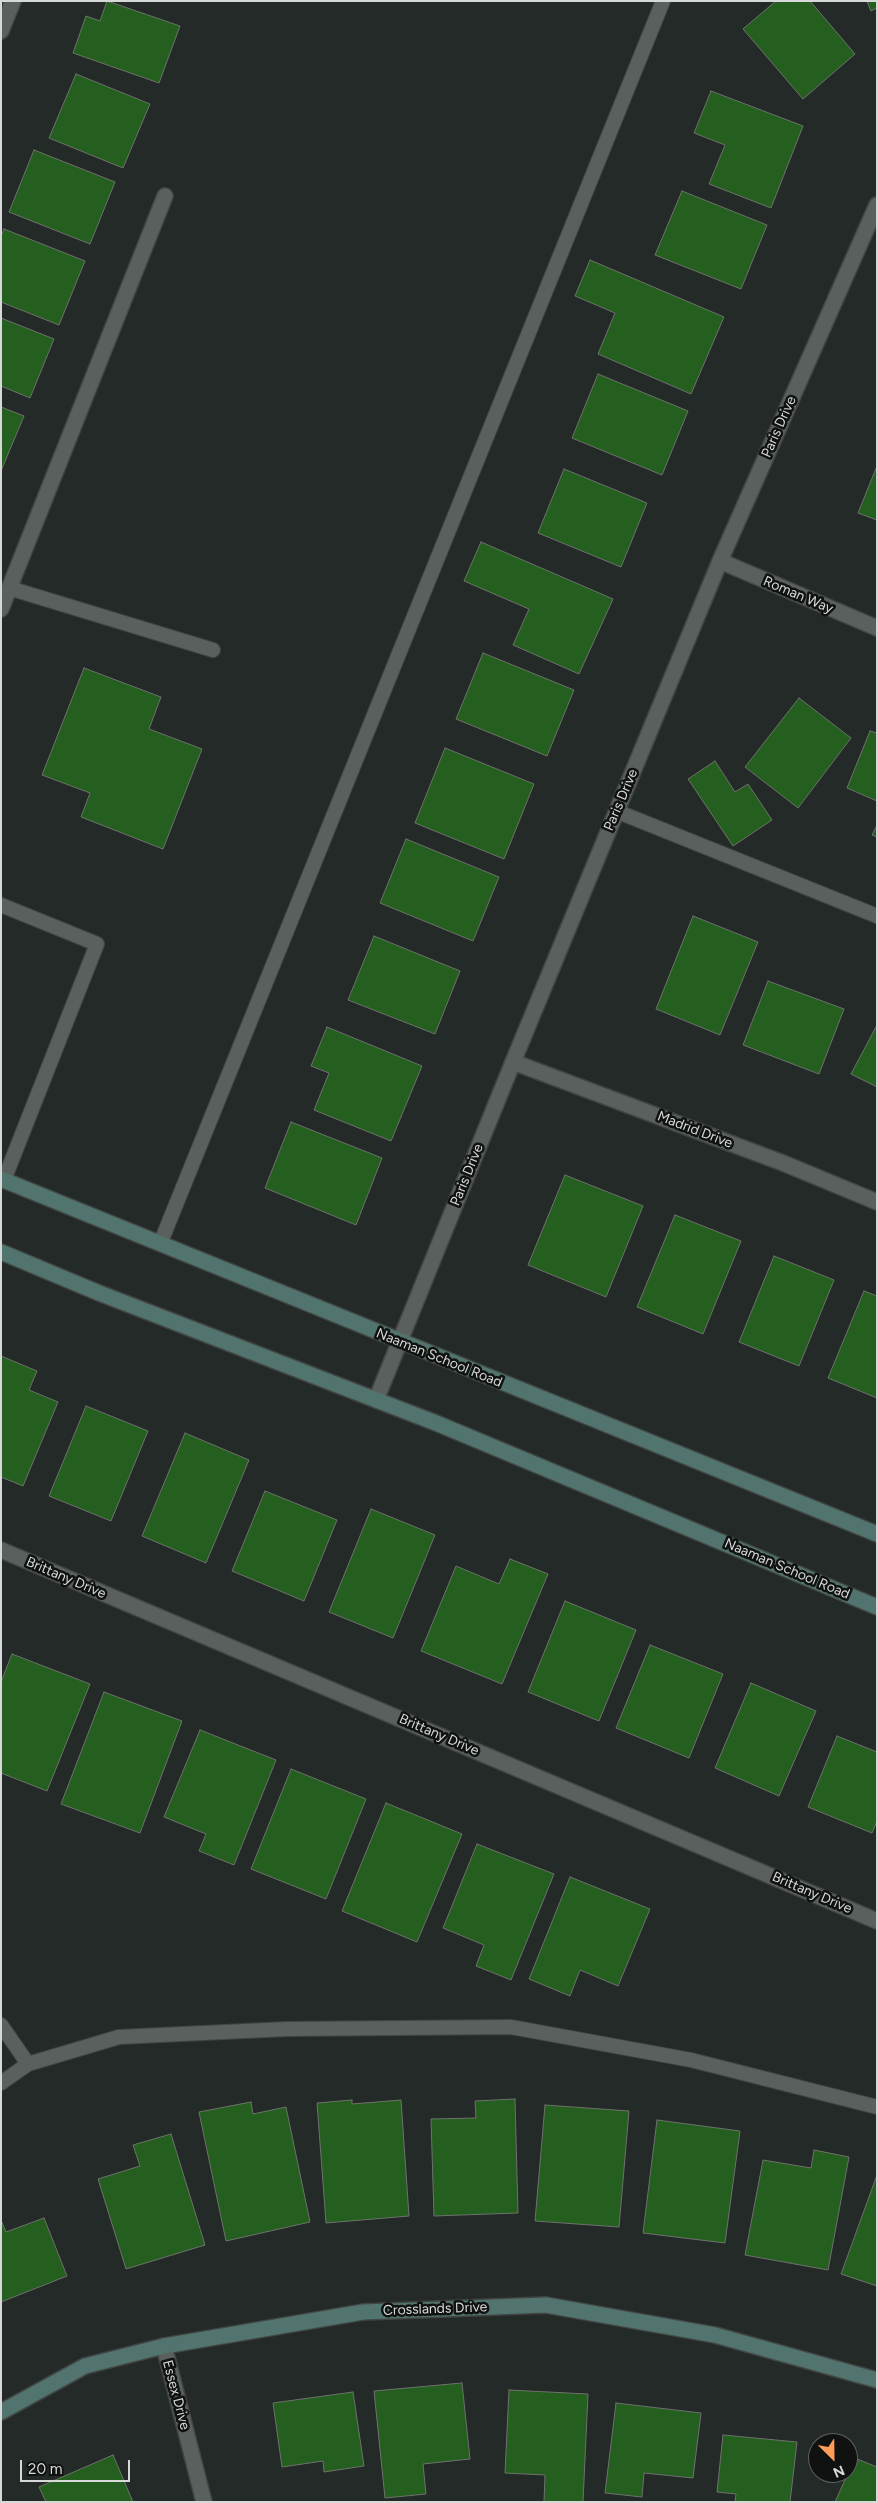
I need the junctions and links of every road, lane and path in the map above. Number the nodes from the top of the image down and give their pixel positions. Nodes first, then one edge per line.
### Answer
1 (12, 1) edge
2 (663, 1) edge
3 (1, 31) edge
4 (165, 196) dead end
5 (877, 205) edge
6 (720, 561) junction
7 (10, 588) junction
8 (1, 609) edge
9 (877, 628) edge
10 (213, 650) dead end
11 (616, 811) junction
12 (1, 905) edge
13 (877, 916) edge
14 (513, 1062) junction
15 (3, 1180) edge
16 (877, 1202) edge
17 (160, 1244) junction
18 (1, 1252) edge
19 (401, 1342) junction
20 (376, 1400) junction
21 (877, 1534) edge
22 (1, 1550) edge
23 (877, 1607) edge
24 (877, 1921) edge
25 (1, 2025) edge
26 (28, 2064) junction
27 (1, 2083) edge
28 (877, 2108) edge
29 (164, 2346) junction
30 (877, 2380) edge
31 (1, 2412) edge
32 (204, 2502) edge

1 - 3 street
2 - 17 lane
4 - 7 street
5 - 6 street, Paris Drive
6 - 9 street, Roman Way
6 - 11 street, Paris Drive
7 - 8 street
7 - 10 lane
11 - 13 lane
11 - 14 street, Paris Drive
12 - 15 lane
14 - 16 street, Madrid Drive
14 - 19 street, Paris Drive
15 - 17 main road, Naaman School Road
17 - 19 main road, Naaman School Road
18 - 20 main road, Naaman School Road
19 - 20 street, Paris Drive
19 - 21 main road, Naaman School Road
20 - 23 main road, Naaman School Road
22 - 24 street, Brittany Drive
25 - 26 lane
26 - 27 lane
26 - 28 lane
29 - 30 main road, Crosslands Drive
29 - 31 main road, Crosslands Drive
29 - 32 street, Essex Drive

